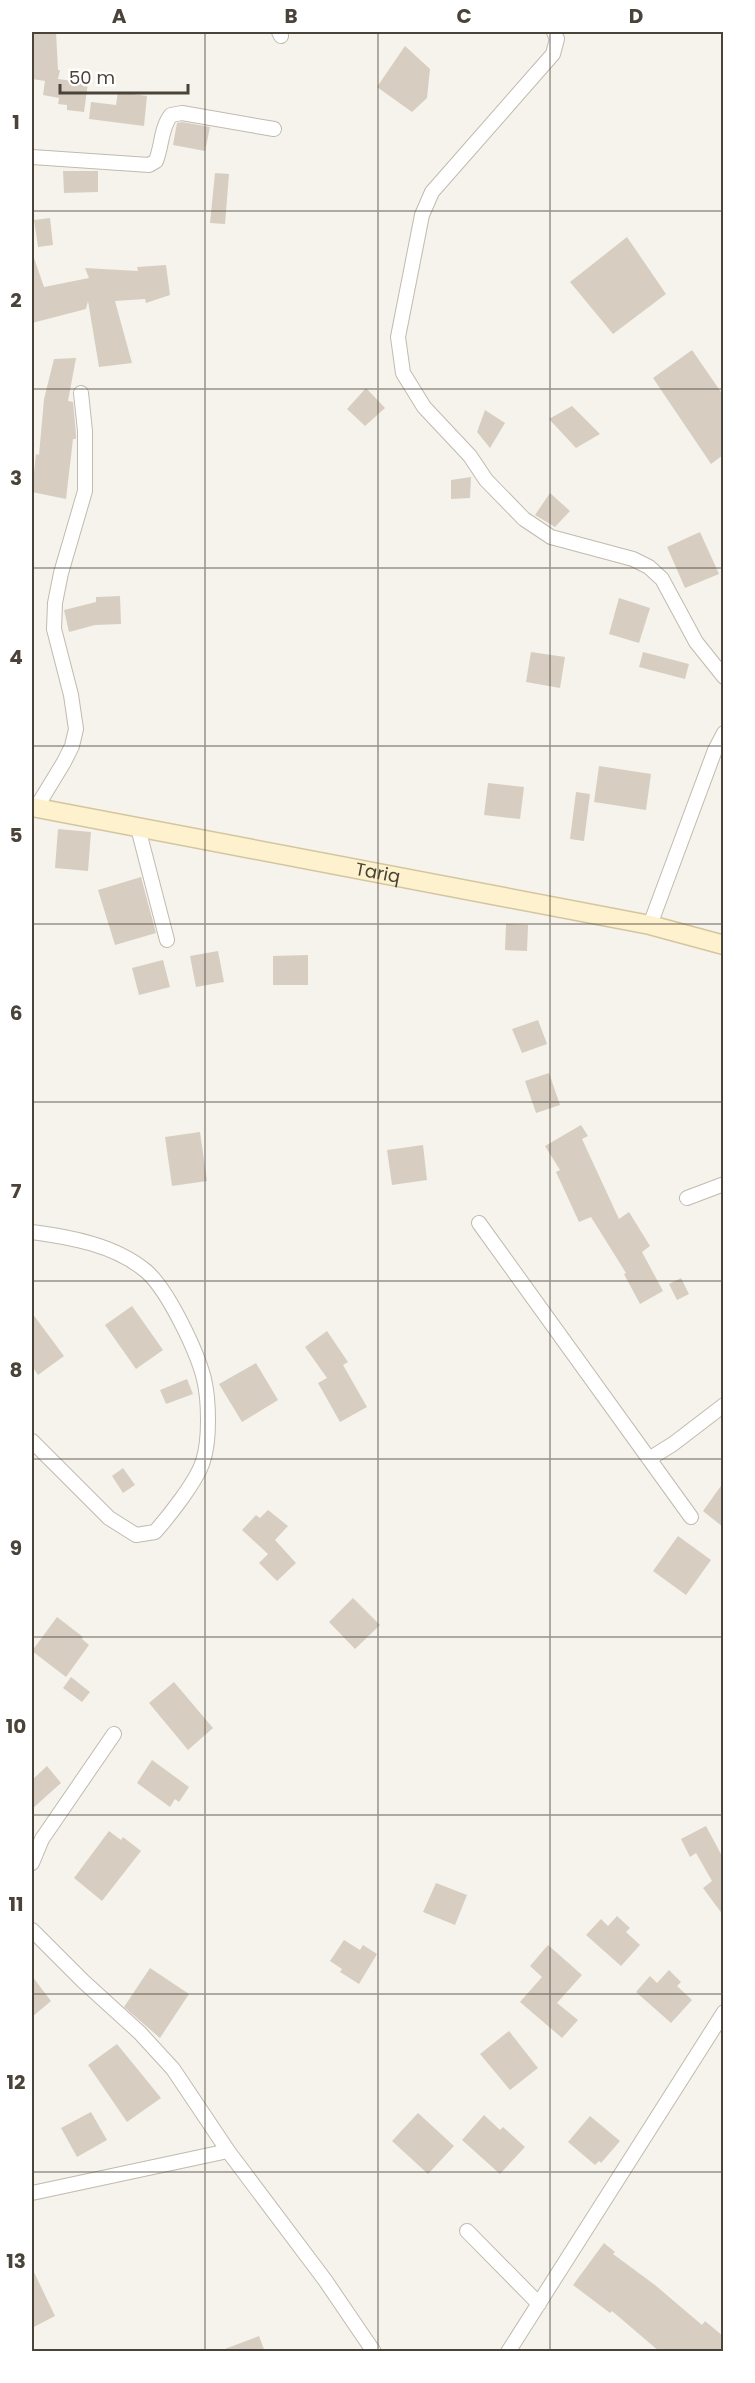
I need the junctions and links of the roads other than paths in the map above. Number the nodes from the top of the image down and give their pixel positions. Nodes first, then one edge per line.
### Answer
1 (554, 32) edge
2 (274, 129) dead end
3 (32, 157) edge
4 (81, 393) dead end
5 (723, 677) edge
6 (723, 733) edge
7 (34, 807) edge
8 (138, 828) junction
9 (650, 925) junction
10 (167, 940) dead end
11 (723, 945) edge
12 (723, 1184) edge
13 (687, 1198) dead end
14 (479, 1223) dead end
15 (32, 1232) edge
16 (723, 1405) edge
17 (32, 1441) edge
18 (649, 1459) junction
19 (691, 1517) dead end
20 (114, 1734) dead end
21 (32, 1863) edge
22 (32, 1930) edge
23 (723, 2012) edge
24 (228, 2151) junction
25 (32, 2193) edge
26 (467, 2230) dead end
27 (539, 2304) junction
28 (374, 2352) edge
29 (508, 2352) edge

1 - 5 street
2 - 3 street
4 - 7 street
6 - 9 street
7 - 8 main road, Tariq
8 - 9 main road, Tariq
8 - 10 street
9 - 11 main road, Tariq
12 - 13 street
14 - 18 street
15 - 17 street
16 - 18 street
18 - 19 street
20 - 21 street
22 - 24 street
23 - 27 street
24 - 25 street
24 - 28 street
26 - 27 street
27 - 29 street

